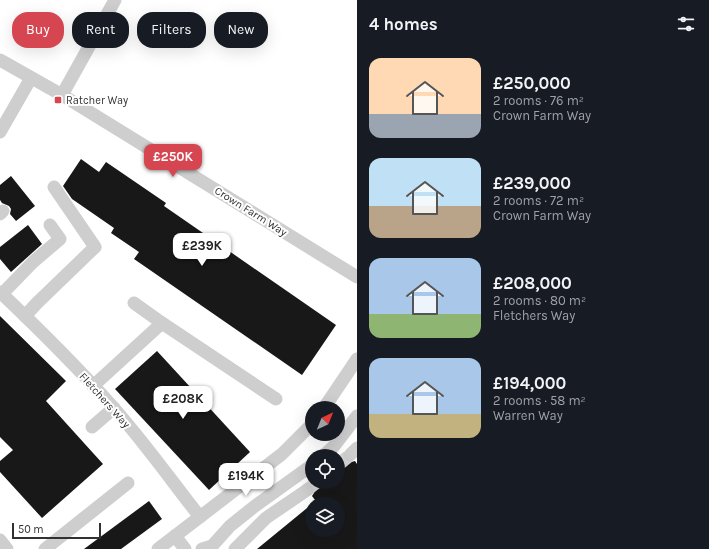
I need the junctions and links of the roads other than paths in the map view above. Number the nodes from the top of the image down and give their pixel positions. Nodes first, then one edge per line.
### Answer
1 (115, 0) edge
2 (108, 12) edge
3 (88, 48) edge
4 (0, 60) edge
5 (31, 78) junction
6 (62, 95) junction
7 (0, 132) edge
8 (54, 187) dead end
9 (50, 225) dead end
10 (357, 277) edge
11 (1, 293) edge
12 (134, 303) dead end
13 (25, 316) junction
14 (162, 323) junction
15 (357, 359) edge
16 (93, 386) junction
17 (276, 399) dead end
18 (329, 401) edge
19 (114, 408) junction
20 (357, 416) edge
21 (92, 427) dead end
22 (305, 431) edge
23 (331, 449) edge
24 (305, 470) edge
25 (128, 483) dead end
26 (307, 490) tunnel mouth
27 (200, 517) junction
28 (175, 536) junction
29 (0, 540) edge
30 (54, 546) edge
31 (7, 549) edge
32 (158, 549) edge
33 (185, 549) edge
34 (202, 549) edge
35 (235, 549) edge

1 - 2 street
3 - 6 street
4 - 5 street, Crown Farm Way
5 - 6 street, Crown Farm Way
5 - 7 street
6 - 10 street, Crown Farm Way
8 - 13 street
9 - 11 street
11 - 13 street, Fletchers Way
12 - 14 street
13 - 16 street, Fletchers Way
14 - 16 street
14 - 17 street
15 - 18 street
16 - 19 street, Fletchers Way
19 - 21 street
19 - 27 street, Fletchers Way
20 - 23 street
22 - 27 street
24 - 34 street
25 - 30 street
26 - 35 street
27 - 28 street
28 - 32 street
28 - 33 street
29 - 31 street

